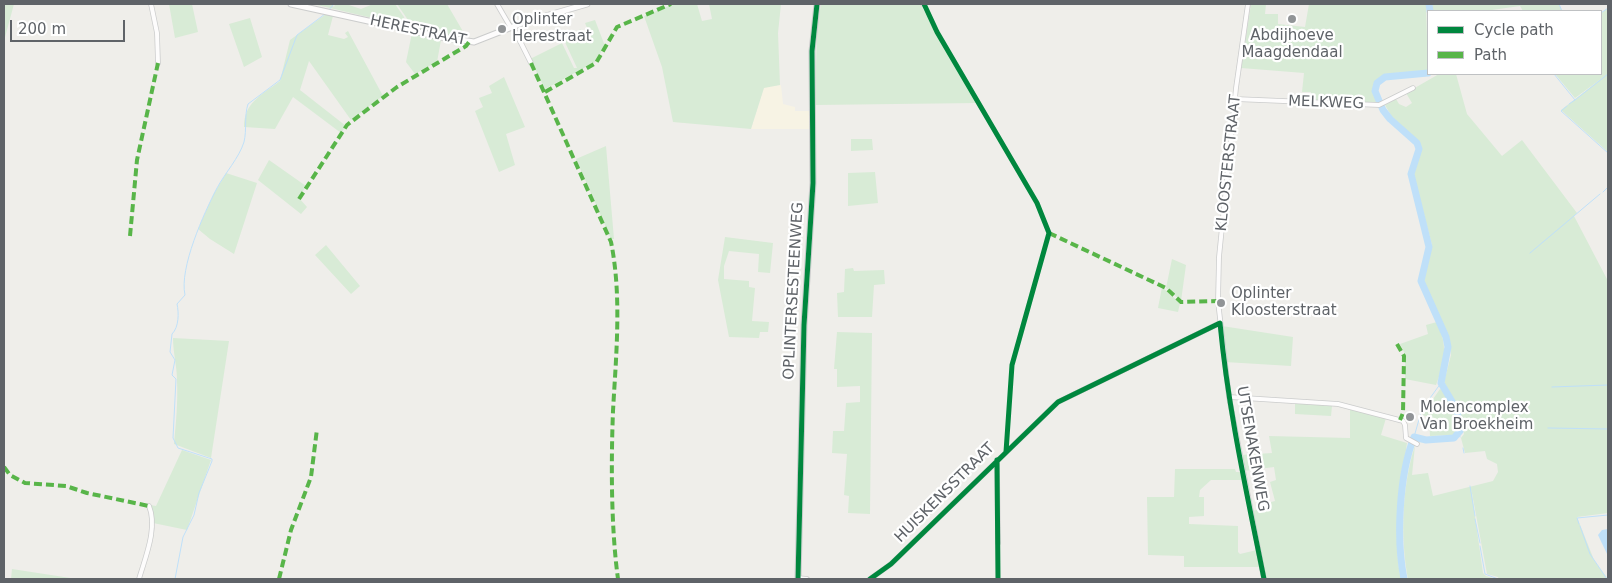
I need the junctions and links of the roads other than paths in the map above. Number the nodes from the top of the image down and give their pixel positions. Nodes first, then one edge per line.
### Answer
1 (151, 4) edge
2 (291, 4) edge
3 (498, 4) edge
4 (587, 4) edge
5 (817, 4) edge
6 (1248, 4) edge
7 (512, 27) junction
8 (158, 63) dead end
9 (531, 63) dead end
10 (1413, 88) dead end
11 (1235, 99) junction
12 (1220, 323) junction
13 (1229, 397) junction
14 (1417, 444) dead end
15 (997, 460) junction
16 (149, 506) dead end
17 (998, 544) dead end
18 (139, 579) edge
19 (798, 579) edge
20 (807, 579) edge
21 (870, 579) edge
22 (1264, 579) edge

1 - 8 street
2 - 7 street, HERESTRAAT
3 - 7 street
4 - 7 street, HERESTRAAT
5 - 19 street, OPLINTERSESTEENWEG
6 - 11 street, KLOOSTERSTRAAT
7 - 9 street
10 - 11 street, MELKWEG
11 - 12 street, KLOOSTERSTRAAT
12 - 13 street, UTSENAKENWEG
12 - 15 street, HUISKENSSTRAAT
13 - 14 street
13 - 22 street, UTSENAKENWEG
15 - 17 street
15 - 21 street, HUISKENSSTRAAT
16 - 18 street
19 - 20 street

